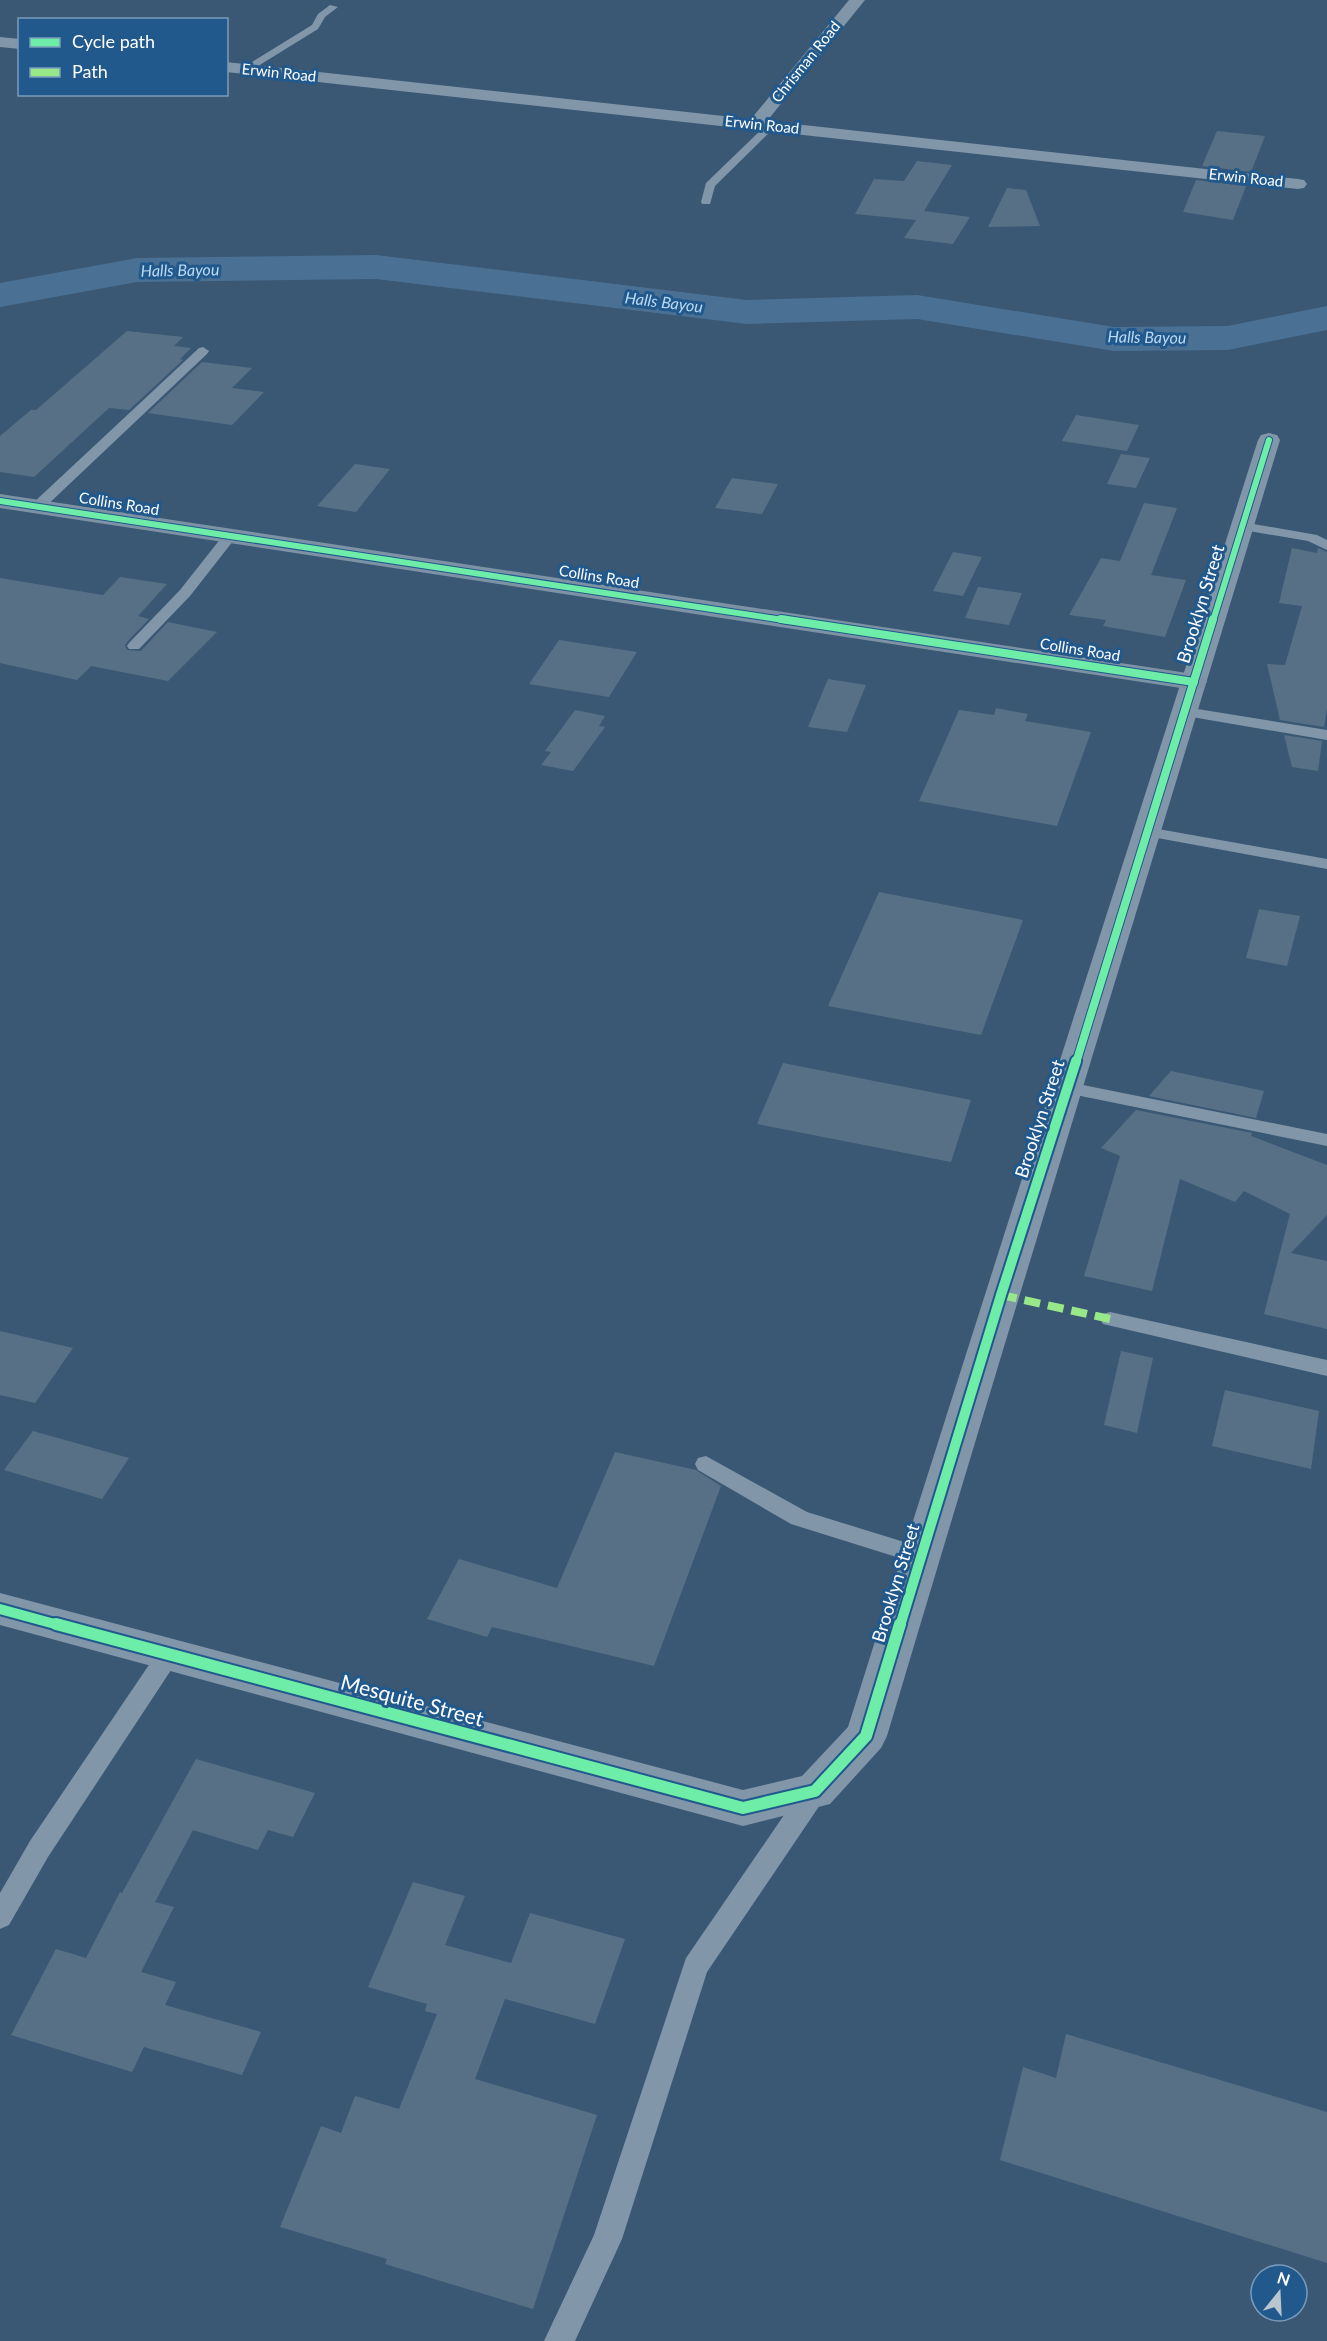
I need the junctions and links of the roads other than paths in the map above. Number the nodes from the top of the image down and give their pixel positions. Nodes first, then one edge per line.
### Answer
1 (857, 0) edge
2 (333, 7) dead end
3 (0, 42) edge
4 (18, 44) edge
5 (228, 67) edge
6 (247, 69) junction
7 (763, 125) junction
8 (1298, 184) dead end
9 (706, 202) dead end
10 (203, 351) dead end
11 (1269, 440) dead end
12 (0, 501) edge
13 (37, 507) junction
14 (1242, 526) junction
15 (230, 536) junction
16 (1327, 546) edge
17 (134, 646) dead end
18 (1194, 682) junction
19 (1185, 712) junction
20 (1327, 735) edge
21 (1147, 832) junction
22 (1327, 864) edge
23 (1068, 1088) junction
24 (1327, 1140) edge
25 (1110, 1320) dead end
26 (1327, 1368) edge
27 (706, 1464) dead end
28 (922, 1556) junction
29 (0, 1609) edge
30 (169, 1654) junction
31 (815, 1791) junction
32 (0, 1917) edge
33 (559, 2341) edge

1 - 7 street, Chrisman Road
2 - 6 lane
3 - 4 street
5 - 6 street, Erwin Road
6 - 7 street, Erwin Road
7 - 8 street, Erwin Road
7 - 9 lane
10 - 13 lane
11 - 14 street, Brooklyn Street
12 - 13 street, Collins Road
13 - 15 street, Collins Road
14 - 16 lane
14 - 18 street, Brooklyn Street
15 - 17 lane
15 - 18 street, Collins Road
18 - 19 street, Brooklyn Street
19 - 20 lane
19 - 21 street, Brooklyn Street
21 - 22 lane
21 - 23 street, Brooklyn Street
23 - 24 lane
23 - 28 street, Brooklyn Street
25 - 26 lane
27 - 28 lane
28 - 31 street, Brooklyn Street
29 - 30 street, Mesquite Street
30 - 31 street, Mesquite Street
30 - 32 lane
31 - 33 lane

